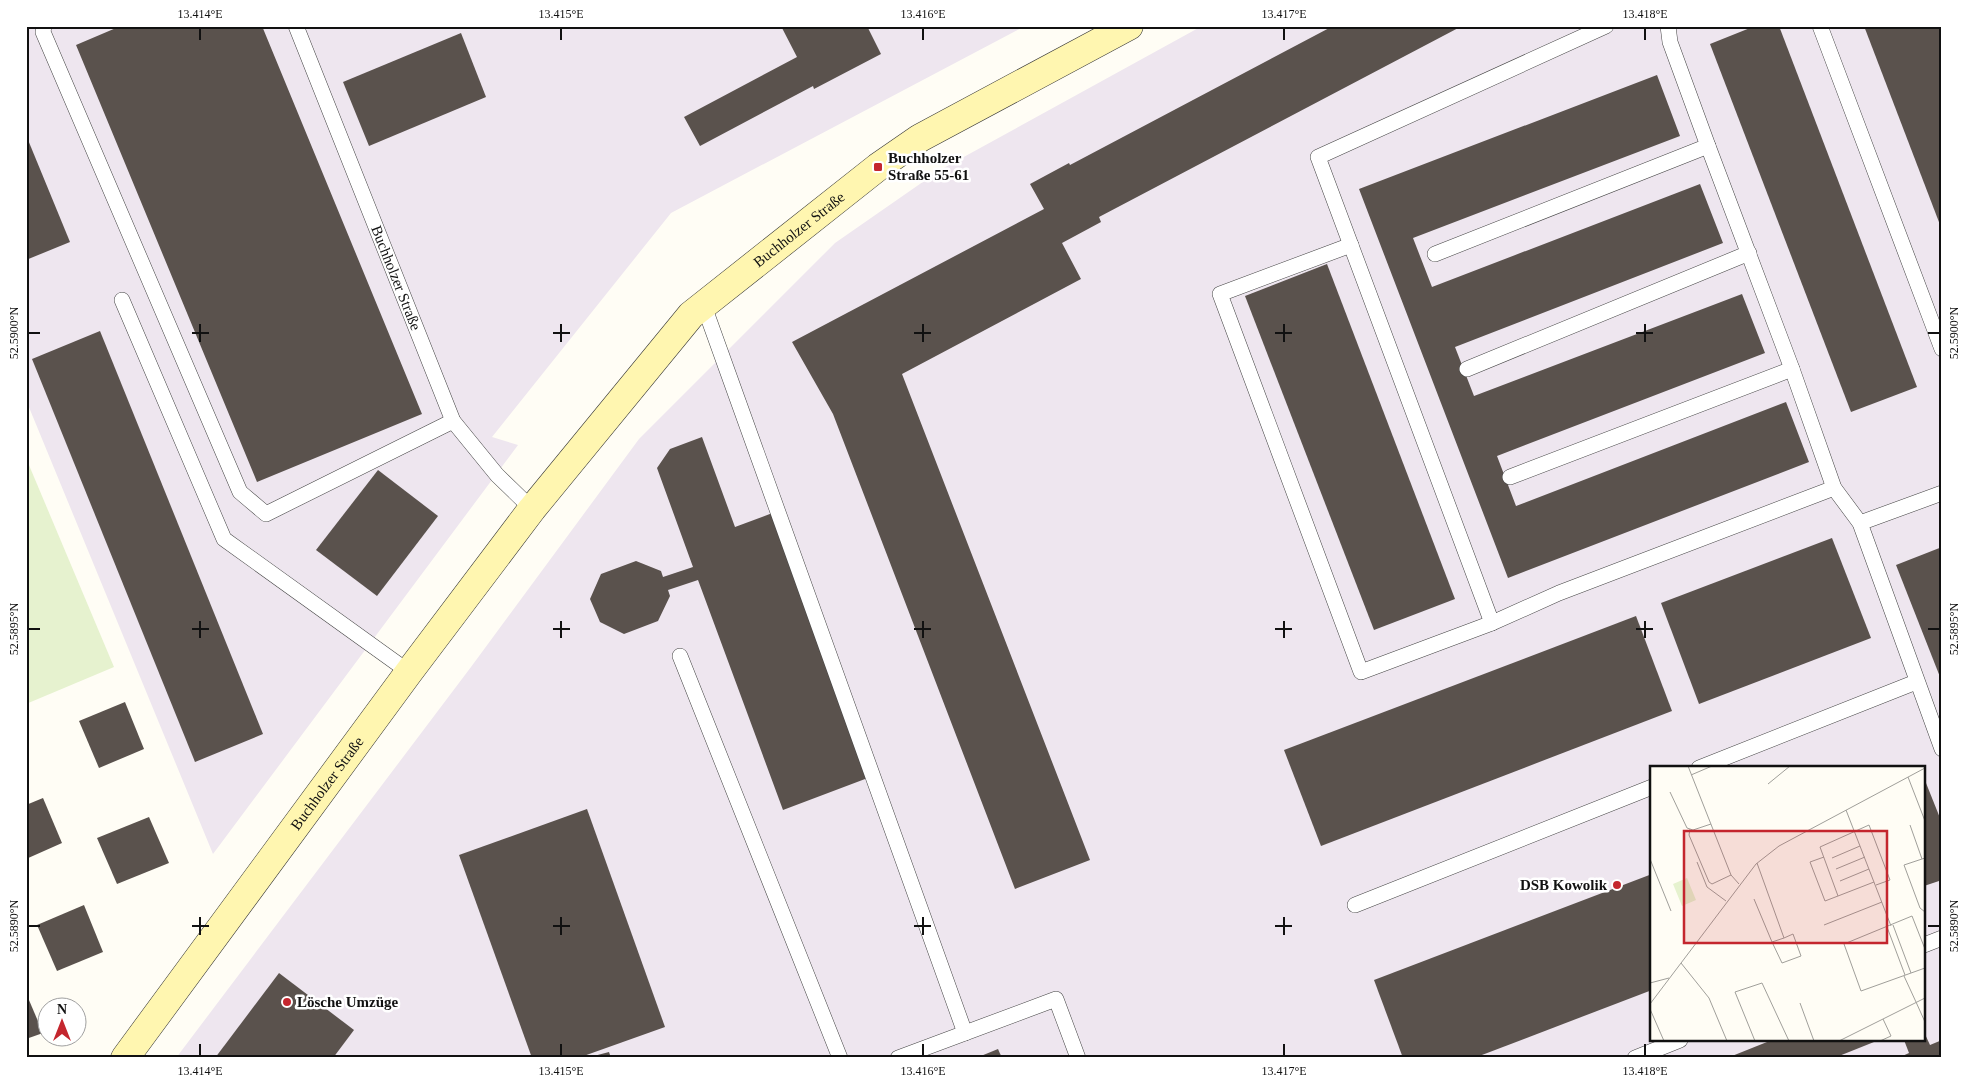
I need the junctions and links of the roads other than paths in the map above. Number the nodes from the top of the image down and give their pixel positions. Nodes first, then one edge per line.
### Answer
1 (44, 26) edge
2 (296, 26) edge
3 (1129, 26) edge
4 (1606, 26) edge
5 (1668, 26) edge
6 (1820, 26) edge
7 (1708, 146) junction
8 (1351, 245) junction
9 (1749, 253) junction
10 (1435, 254) dead end
11 (122, 300) dead end
12 (704, 306) junction
13 (1942, 350) edge
14 (1467, 369) dead end
15 (1792, 369) junction
16 (453, 421) junction
17 (1510, 477) dead end
18 (1834, 488) junction
19 (1942, 493) edge
20 (532, 509) junction
21 (1860, 523) junction
22 (1492, 624) junction
23 (680, 656) dead end
24 (409, 672) junction
25 (1916, 682) junction
26 (1942, 749) edge
27 (1704, 766) edge
28 (1650, 788) edge
29 (1355, 904) dead end
30 (1942, 938) edge
31 (1926, 944) edge
32 (966, 1033) junction
33 (1675, 1042) edge
34 (125, 1058) edge
35 (840, 1058) edge
36 (898, 1058) edge
37 (1078, 1058) edge
38 (1635, 1058) edge

1 - 16 lane
2 - 16 lane, Buchholzer Straße
3 - 12 street, Buchholzer Straße
4 - 8 lane
5 - 7 lane
6 - 13 lane
7 - 9 lane
7 - 10 lane
8 - 22 lane
8 - 22 lane
9 - 14 lane
9 - 15 lane
11 - 24 lane
12 - 20 street, Buchholzer Straße
12 - 32 lane
15 - 17 lane
15 - 18 lane
16 - 20 lane, Buchholzer Straße
18 - 21 lane
18 - 22 lane
19 - 21 lane
20 - 24 street, Buchholzer Straße
21 - 25 lane
23 - 35 lane
24 - 34 street, Buchholzer Straße
25 - 26 lane
25 - 27 lane
28 - 29 lane
30 - 31 lane
32 - 36 lane
32 - 37 lane
33 - 38 lane

